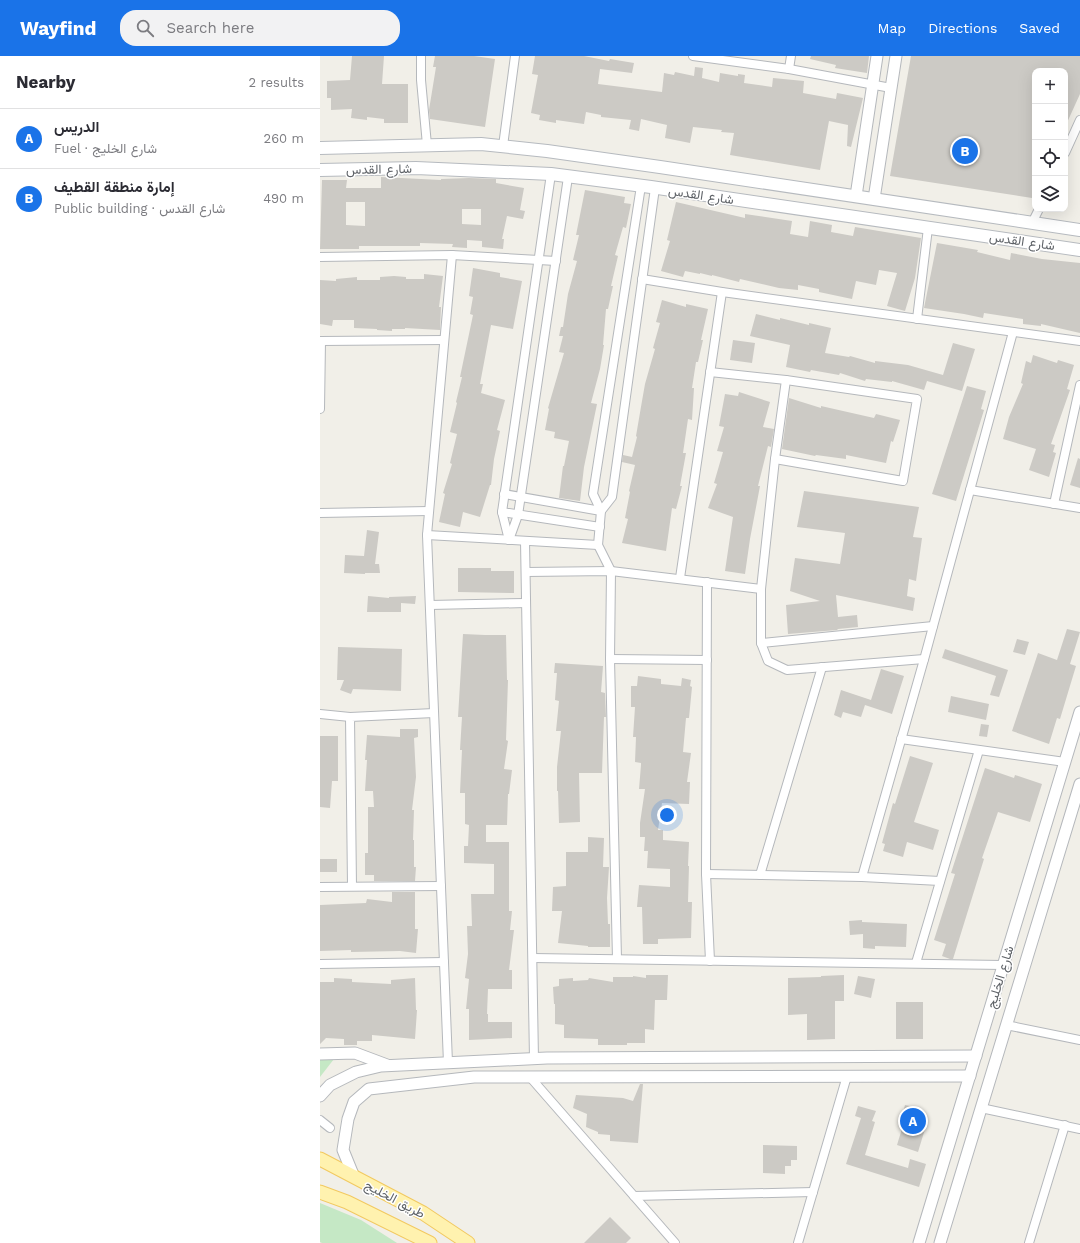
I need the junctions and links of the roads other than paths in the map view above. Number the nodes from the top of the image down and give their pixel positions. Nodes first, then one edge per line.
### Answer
1 (421, 56) edge
2 (515, 56) edge
3 (696, 56) edge
4 (791, 56) edge
5 (877, 56) edge
6 (896, 56) edge
7 (789, 69) junction
8 (872, 85) junction
9 (891, 88) junction
10 (1080, 120) edge
11 (427, 145) junction
12 (504, 146) junction
13 (1068, 146) edge
14 (320, 148) edge
15 (320, 170) edge
16 (551, 174) junction
17 (568, 177) junction
18 (641, 186) junction
19 (655, 188) junction
20 (856, 196) junction
21 (874, 199) junction
22 (1038, 212) edge
23 (1032, 223) junction
24 (928, 228) junction
25 (1080, 230) edge
26 (1080, 250) edge
27 (452, 255) junction
28 (320, 257) edge
29 (539, 260) junction
30 (556, 261) junction
31 (642, 279) junction
32 (722, 292) junction
33 (917, 318) junction
34 (1013, 332) junction
35 (444, 340) junction
36 (321, 341) edge
37 (1080, 341) edge
38 (710, 372) junction
39 (786, 380) junction
40 (1080, 385) edge
41 (320, 408) edge
42 (775, 459) junction
43 (970, 490) junction
44 (504, 494) junction
45 (521, 497) junction
46 (1054, 504) junction
47 (1080, 508) edge
48 (428, 511) junction
49 (601, 511) junction
50 (502, 512) junction
51 (320, 513) edge
52 (518, 514) junction
53 (600, 527) junction
54 (427, 535) junction
55 (509, 540) junction
56 (525, 541) junction
57 (598, 546) junction
58 (611, 570) junction
59 (526, 572) junction
60 (680, 578) junction
61 (707, 582) junction
62 (761, 589) junction
63 (526, 603) junction
64 (430, 605) junction
65 (933, 626) junction
66 (761, 643) junction
67 (610, 659) junction
68 (924, 659) junction
69 (706, 660) junction
70 (822, 667) junction
71 (1080, 712) edge
72 (434, 713) junction
73 (320, 714) edge
74 (350, 717) junction
75 (902, 739) junction
76 (979, 750) junction
77 (1065, 762) junction
78 (1080, 784) edge
79 (706, 874) junction
80 (760, 875) junction
81 (862, 877) junction
82 (940, 881) junction
83 (352, 886) junction
84 (441, 886) junction
85 (320, 887) edge
86 (533, 958) junction
87 (617, 959) junction
88 (710, 961) junction
89 (444, 962) junction
90 (916, 963) junction
91 (320, 964) edge
92 (1003, 964) junction
93 (1006, 1025) junction
94 (1080, 1040) edge
95 (320, 1054) edge
96 (976, 1056) junction
97 (534, 1059) junction
98 (448, 1063) junction
99 (389, 1066) junction
100 (847, 1076) junction
101 (970, 1076) junction
102 (530, 1077) junction
103 (320, 1096) edge
104 (981, 1108) junction
105 (320, 1120) edge
106 (1064, 1126) junction
107 (330, 1128) dead end
108 (1080, 1129) edge
109 (320, 1159) edge
110 (354, 1177) junction
111 (320, 1192) edge
112 (813, 1192) junction
113 (634, 1196) junction
114 (430, 1243) edge
115 (468, 1243) edge
116 (675, 1243) edge
117 (798, 1243) edge
118 (919, 1243) edge
119 (940, 1243) edge
120 (1029, 1243) edge

1 - 11 street
2 - 12 street
3 - 7 street
4 - 7 street
5 - 8 street
6 - 9 street
7 - 8 street
8 - 9 street
8 - 20 street
9 - 21 street
10 - 13 street
11 - 12 main road
11 - 14 main road
12 - 20 main road
15 - 16 main road, شارع القدس
16 - 17 main road, شارع القدس
16 - 29 street
17 - 18 main road, شارع القدس
17 - 30 street
18 - 19 main road, شارع القدس
18 - 49 street
19 - 24 main road, شارع القدس
19 - 31 street
20 - 21 main road
21 - 23 main road
22 - 23 street
23 - 25 main road
24 - 26 main road, شارع القدس
24 - 33 street
27 - 28 street
27 - 29 street
27 - 35 street
29 - 30 street
29 - 44 street
30 - 45 street
31 - 32 street
31 - 49 street
32 - 33 street
32 - 38 street
33 - 34 street
34 - 37 street
34 - 43 street
35 - 36 street
35 - 48 street
36 - 41 street
38 - 39 street
38 - 60 street
39 - 42 street
39 - 42 street
40 - 46 street
42 - 62 street
43 - 46 street
43 - 65 street
44 - 45 street
44 - 50 street
45 - 49 street
45 - 52 street
46 - 47 street
48 - 51 street
48 - 54 street
49 - 53 street
50 - 52 street
50 - 55 street
52 - 53 street
52 - 55 street
53 - 57 street
54 - 55 street
54 - 64 street
55 - 56 street
56 - 57 street
56 - 59 street
57 - 58 street
58 - 59 street
58 - 60 street
58 - 67 street
59 - 63 street
60 - 61 street
61 - 62 street
61 - 69 street
62 - 66 street
63 - 64 street
63 - 86 street
64 - 72 street
65 - 66 street
65 - 68 street
66 - 70 street
67 - 69 street
67 - 87 street
68 - 70 street
68 - 75 street
69 - 79 street
70 - 80 street
71 - 77 street, شارع الخليج
72 - 74 street
72 - 84 street
73 - 74 street
74 - 83 street
75 - 76 street
75 - 81 street
76 - 77 street
76 - 82 street
77 - 92 street, شارع الخليج
78 - 93 street
79 - 80 street
79 - 88 street
80 - 81 street
81 - 82 street
82 - 90 street
83 - 84 street
83 - 85 street
84 - 89 street
86 - 87 street
86 - 97 street
87 - 88 street
88 - 90 street
89 - 91 street
89 - 98 street
90 - 92 street
92 - 96 street, شارع الخليج
93 - 94 street
93 - 104 street
95 - 99 street
96 - 97 street
96 - 101 street, شارع الخليج
97 - 98 street
98 - 99 street
99 - 103 street
100 - 101 street
100 - 102 street
100 - 112 street
101 - 118 street, شارع الخليج
102 - 110 street
102 - 113 street
104 - 106 street
104 - 119 street
105 - 107 street
106 - 108 street
106 - 120 street
109 - 110 main road, طريق الخليج
110 - 115 main road, طريق الخليج
111 - 114 main road, طريق الخليج
112 - 113 street
112 - 117 street
113 - 116 street

